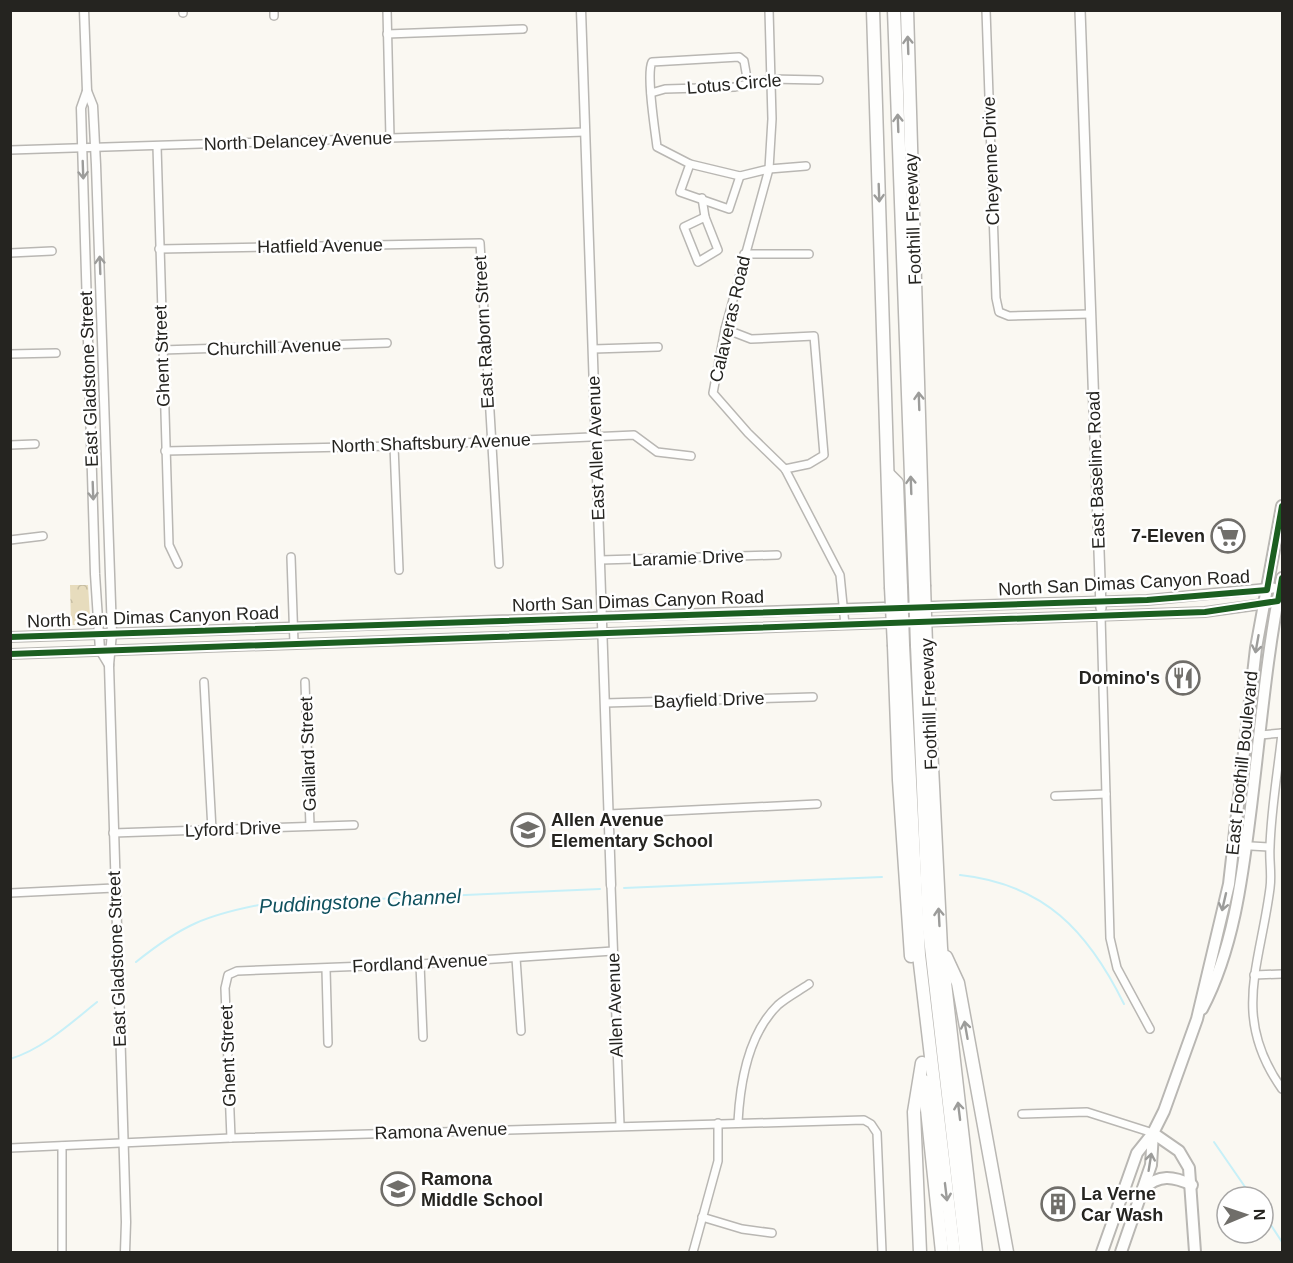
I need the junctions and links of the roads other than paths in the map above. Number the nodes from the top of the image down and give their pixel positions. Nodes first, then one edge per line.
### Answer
1 (84, 10) edge
2 (387, 10) edge
3 (581, 10) edge
4 (769, 10) edge
5 (873, 10) edge
6 (880, 10) edge
7 (894, 10) edge
8 (906, 10) edge
9 (986, 10) edge
10 (1080, 10) edge
11 (523, 29) dead end
12 (874, 30) junction
13 (387, 34) junction
14 (770, 79) junction
15 (819, 80) dead end
16 (748, 84) junction
17 (87, 92) junction
18 (651, 93) junction
19 (585, 132) junction
20 (390, 138) junction
21 (157, 146) junction
22 (95, 147) junction
23 (82, 148) junction
24 (10, 150) edge
25 (690, 164) junction
26 (806, 166) dead end
27 (769, 169) junction
28 (740, 176) junction
29 (702, 198) junction
30 (705, 217) junction
31 (480, 243) joint
32 (159, 249) junction
33 (52, 251) dead end
34 (10, 253) edge
35 (744, 254) junction
36 (809, 254) dead end
37 (1090, 315) junction
38 (725, 329) junction
39 (387, 343) dead end
40 (658, 347) dead end
41 (592, 349) junction
42 (162, 350) junction
43 (56, 353) dead end
44 (10, 354) edge
45 (595, 435) junction
46 (490, 441) junction
47 (34, 444) dead end
48 (10, 445) edge
49 (394, 446) junction
50 (165, 451) junction
51 (692, 456) dead end
52 (785, 469) junction
53 (1282, 506) edge
54 (43, 536) dead end
55 (10, 540) edge
56 (777, 555) dead end
57 (291, 557) dead end
58 (600, 560) junction
59 (178, 564) dead end
60 (499, 564) dead end
61 (399, 570) dead end
62 (1282, 583) edge
63 (920, 586) junction
64 (1266, 590) junction
65 (1280, 601) edge
66 (1101, 602) junction
67 (1264, 604) junction
68 (843, 609) junction
69 (1101, 616) junction
70 (602, 618) junction
71 (845, 625) junction
72 (294, 628) junction
73 (112, 633) junction
74 (603, 633) junction
75 (99, 634) junction
76 (10, 637) edge
77 (294, 643) junction
78 (921, 645) junction
79 (100, 650) junction
80 (112, 650) junction
81 (10, 654) edge
82 (109, 665) junction
83 (204, 682) dead end
84 (305, 682) dead end
85 (813, 697) dead end
86 (605, 702) junction
87 (1282, 733) edge
88 (1260, 735) junction
89 (1106, 794) junction
90 (1055, 796) dead end
91 (817, 804) dead end
92 (609, 814) junction
93 (354, 825) dead end
94 (310, 826) junction
95 (929, 827) junction
96 (212, 830) junction
97 (113, 833) junction
98 (908, 844) junction
99 (1233, 845) junction
100 (1246, 846) junction
101 (1269, 847) junction
102 (611, 885) joint
103 (114, 888) junction
104 (10, 893) edge
105 (941, 948) junction
106 (613, 951) junction
107 (516, 958) junction
108 (420, 964) junction
109 (326, 969) junction
110 (1282, 974) edge
111 (228, 975) joint
112 (1254, 975) junction
113 (809, 984) dead end
114 (1197, 1019) junction
115 (1150, 1029) dead end
116 (521, 1031) dead end
117 (423, 1037) dead end
118 (328, 1043) dead end
119 (922, 1063) junction
120 (1282, 1089) edge
121 (1022, 1114) dead end
122 (738, 1122) junction
123 (718, 1123) junction
124 (620, 1125) junction
125 (1153, 1133) junction
126 (231, 1138) junction
127 (123, 1142) junction
128 (62, 1146) junction
129 (10, 1148) edge
130 (1192, 1185) junction
131 (1142, 1191) junction
132 (702, 1217) junction
133 (772, 1233) dead end
134 (62, 1252) edge
135 (125, 1252) edge
136 (693, 1252) edge
137 (882, 1252) edge
138 (920, 1252) edge
139 (942, 1252) edge
140 (954, 1252) edge
141 (966, 1252) edge
142 (976, 1252) edge
143 (1007, 1252) edge
144 (1102, 1252) edge
145 (1121, 1252) edge
146 (1195, 1252) edge

1 - 17 street, East Gladstone Street
2 - 13 street
3 - 19 street, East Allen Avenue
4 - 14 street, Calaveras Road
5 - 12 highway, Foothill Freeway
6 - 12 highway
63 -> 7 highway
63 -> 8 highway, Foothill Freeway
9 - 37 street, Cheyenne Drive
10 - 37 main road, East Baseline Road
11 - 13 street
12 -> 98 highway, Foothill Freeway, bridge
13 - 20 street
14 - 15 street, Lotus Circle
14 - 16 street, Lotus Circle
14 - 27 street, Calaveras Road
16 - 18 street, Lotus Circle
16 - 18 street
17 - 22 street, East Gladstone Street
17 - 23 street, East Gladstone Street
18 - 25 street
19 - 20 street, North Delancey Avenue
19 - 41 street, East Allen Avenue
20 - 21 street, North Delancey Avenue
21 - 22 street, North Delancey Avenue
21 - 32 street, Ghent Street
22 - 23 street, North Delancey Avenue
73 -> 22 street, East Gladstone Street
23 - 24 street, North Delancey Avenue
23 -> 75 street, East Gladstone Street
25 - 28 street
25 - 29 street
26 - 27 street
27 - 28 street
27 - 35 street, Calaveras Road
28 - 29 street
29 - 30 street
30 - 30 street
31 - 32 street, Hatfield Avenue
31 - 46 street, East Raborn Street
32 - 42 street, Ghent Street
33 - 34 street
35 - 36 street
35 - 38 street, Calaveras Road
37 - 66 main road, East Baseline Road
38 - 52 street, Calaveras Road
38 - 52 street
39 - 42 street, Churchill Avenue
40 - 41 street
41 - 45 street, East Allen Avenue
42 - 50 street, Ghent Street
43 - 44 street
45 - 46 street, North Shaftsbury Avenue
45 - 51 street, North Shaftsbury Avenue
45 - 58 street, East Allen Avenue
46 - 49 street, North Shaftsbury Avenue
46 - 60 street, East Raborn Street
47 - 48 street
49 - 50 street, North Shaftsbury Avenue
49 - 61 street
50 - 59 street, Ghent Street
52 - 68 street, Calaveras Road
53 - 64 main road, East Foothill Boulevard
54 - 55 street
56 - 58 street, Laramie Drive
57 - 72 street
58 - 70 street, East Allen Avenue
62 - 64 main road, North San Dimas Canyon Road
62 - 65 main road, East Foothill Boulevard
63 - 78 highway, Foothill Freeway, bridge
64 - 66 main road, North San Dimas Canyon Road
64 - 67 main road, East Foothill Boulevard
65 - 67 main road, North San Dimas Canyon Road
65 - 88 main road, East Foothill Boulevard
66 - 68 main road, North San Dimas Canyon Road
66 - 69 main road, East Baseline Road
67 - 69 main road, North San Dimas Canyon Road
67 -> 99 main road, East Foothill Boulevard
68 - 70 main road, North San Dimas Canyon Road
68 - 71 street, Calaveras Road
69 - 71 main road, North San Dimas Canyon Road
69 - 89 street, East Baseline Road
70 - 72 main road, North San Dimas Canyon Road
70 - 74 street, East Allen Avenue
71 - 74 main road, North San Dimas Canyon Road
72 - 73 main road, North San Dimas Canyon Road
72 - 77 street
73 - 75 main road, North San Dimas Canyon Road
73 - 80 street, East Gladstone Street
74 - 77 main road, North San Dimas Canyon Road
74 - 86 street, East Allen Avenue
75 - 76 main road, North San Dimas Canyon Road
75 - 79 street, East Gladstone Street
77 - 80 main road, North San Dimas Canyon Road
78 - 95 highway, Foothill Freeway
78 - 95 highway
79 - 80 main road, North San Dimas Canyon Road
79 - 81 main road, North San Dimas Canyon Road
79 - 82 street, East Gladstone Street
80 - 82 street, East Gladstone Street
82 - 97 street, East Gladstone Street
83 - 96 street
84 - 94 street, Gaillard Street
85 - 86 street, Bayfield Drive
86 - 92 street, East Allen Avenue
87 - 88 street
87 - 101 street
88 - 100 main road, East Foothill Boulevard
89 - 90 street
89 - 115 street, East Baseline Road
91 - 92 street
92 - 102 street, East Allen Avenue
93 - 94 street, Lyford Drive
94 - 96 street, Lyford Drive
105 -> 95 highway, Foothill Freeway
95 - 141 highway
96 - 97 street, Lyford Drive
97 - 103 street, East Gladstone Street
98 - 119 highway, Foothill Freeway
98 -> 140 highway
99 - 100 street
99 -> 114 main road, East Foothill Boulevard
100 - 101 street
100 - 114 main road, East Foothill Boulevard
101 - 112 street
102 - 106 street, Allen Avenue
103 - 104 street
103 - 127 street, East Gladstone Street
142 -> 105 highway, Foothill Freeway
143 -> 105 highway
106 - 107 street, Fordland Avenue
106 - 124 street, Allen Avenue
107 - 108 street, Fordland Avenue
107 - 116 street
108 - 109 street, Fordland Avenue
108 - 117 street
109 - 111 street, Fordland Avenue
109 - 118 street
110 - 112 street
111 - 126 street, Ghent Street
112 - 120 street
113 - 122 street
114 - 125 main road, East Foothill Boulevard
119 - 138 highway
119 - 139 highway, Foothill Freeway
121 - 125 street
122 - 123 street, Ramona Avenue
122 - 137 street, Ramona Avenue
123 - 124 street, Ramona Avenue
123 - 132 street
124 - 126 street, Ramona Avenue
125 - 130 main road
131 -> 125 main road
125 - 144 main road
126 - 127 street, Ramona Avenue
127 - 128 street, Ramona Avenue
127 - 135 street, East Gladstone Street
128 - 129 street, Ramona Avenue
128 - 134 street
130 - 131 main road
130 - 146 main road
131 - 145 main road
132 - 133 street
132 - 136 street

